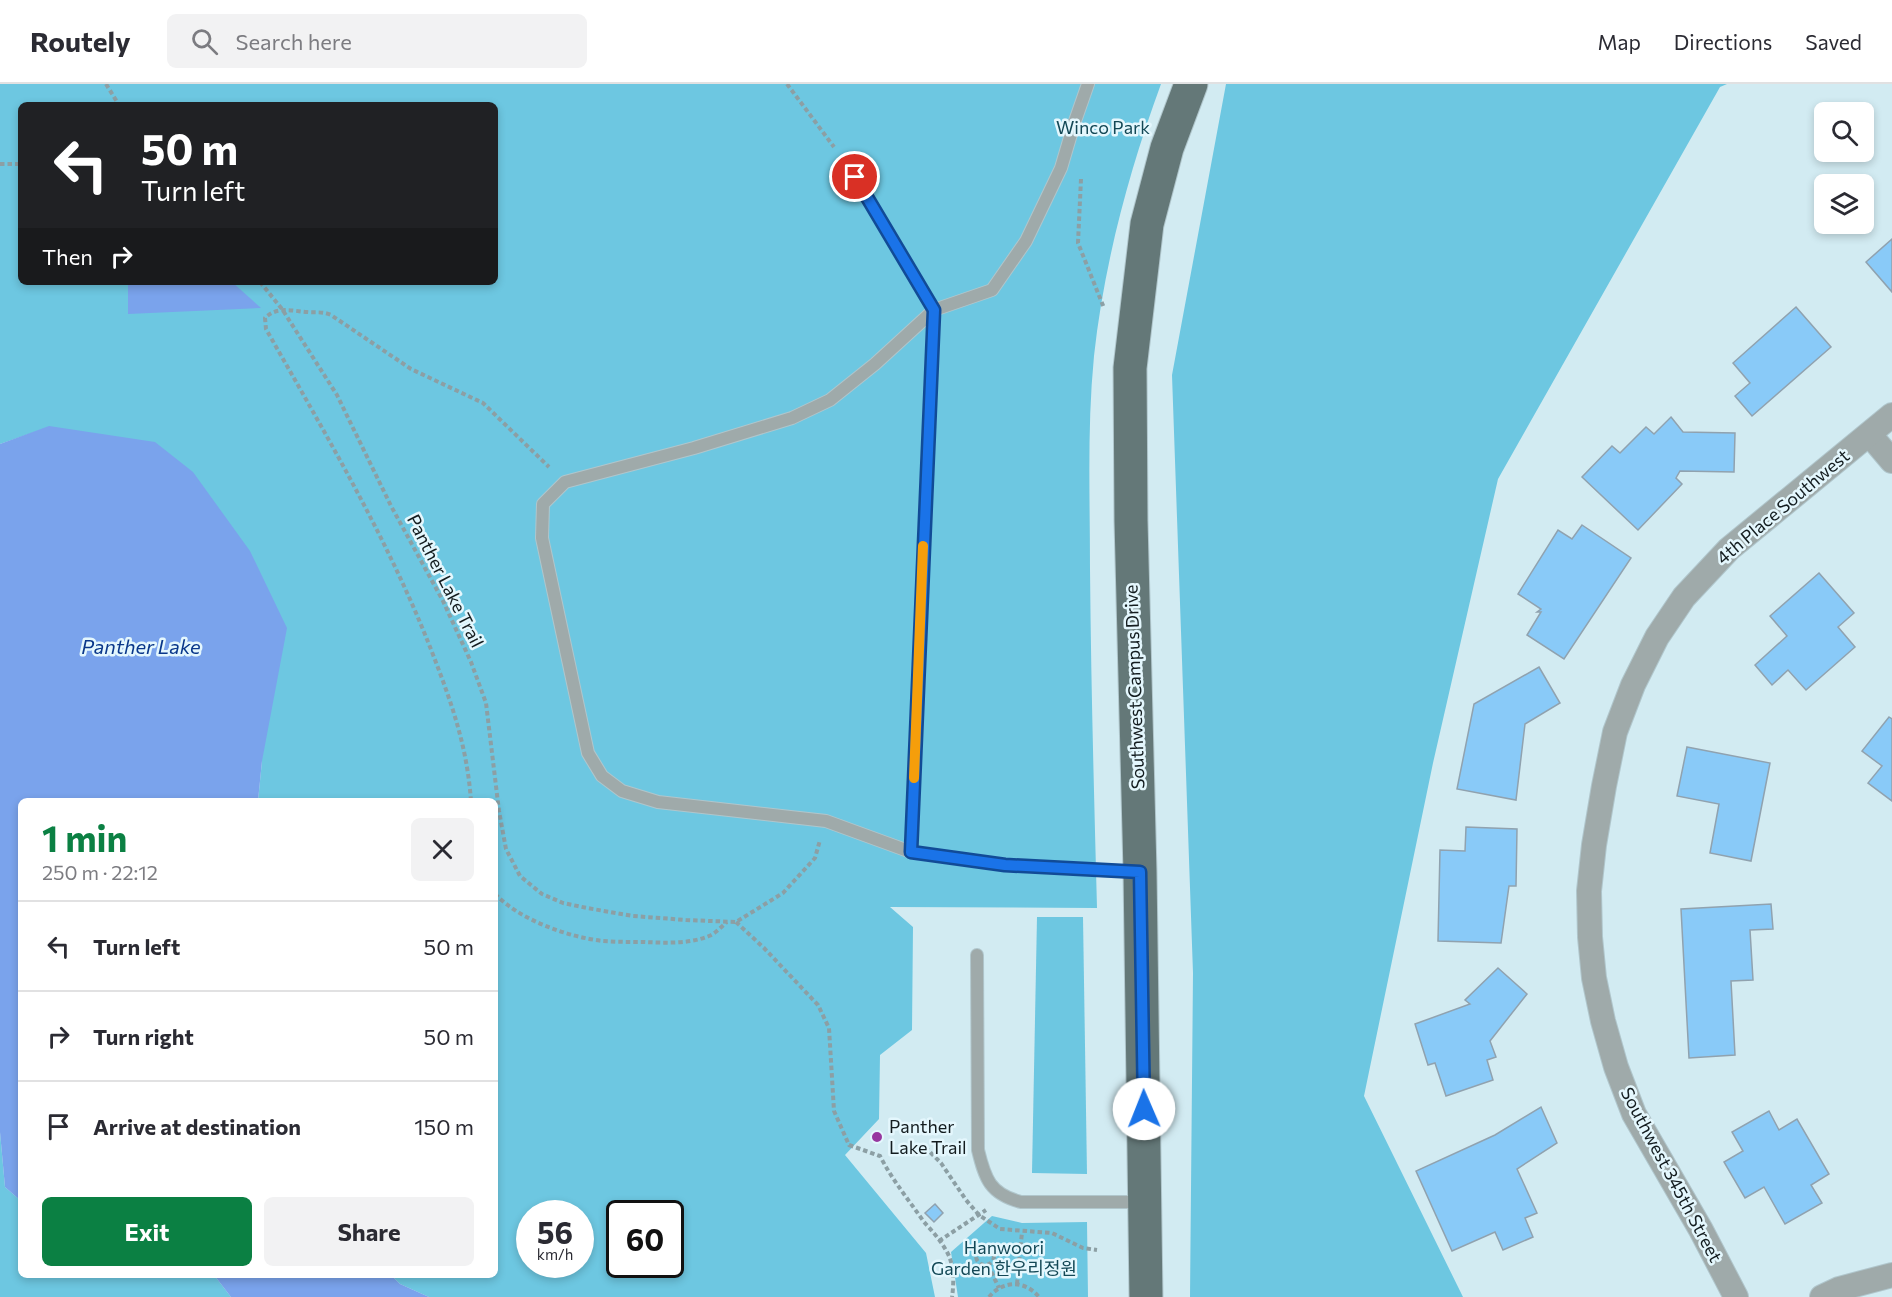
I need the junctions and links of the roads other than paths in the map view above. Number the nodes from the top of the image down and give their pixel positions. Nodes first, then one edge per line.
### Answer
1 (1088, 84) edge
2 (1191, 84) edge
3 (846, 162) road end
4 (934, 310) junction
5 (1892, 415) edge
6 (1870, 435) junction
7 (1892, 461) edge
8 (1615, 732) joint
9 (911, 852) junction
10 (1140, 872) junction
11 (977, 956) dead end
12 (1145, 1202) junction
13 (1892, 1275) edge
14 (1146, 1297) edge
15 (1736, 1297) edge
16 (1822, 1297) edge

1 - 4 lane
2 - 10 main road, Southwest Campus Drive
3 - 4 lane
4 - 9 lane
4 - 9 lane
5 - 6 street, 4th Place Southwest
6 - 7 street
6 - 8 street, 4th Place Southwest
8 - 15 street, Southwest 345th Street
9 - 10 lane
10 - 12 main road, Southwest Campus Drive
11 - 12 lane
12 - 14 main road, Southwest Campus Drive
13 - 16 street

